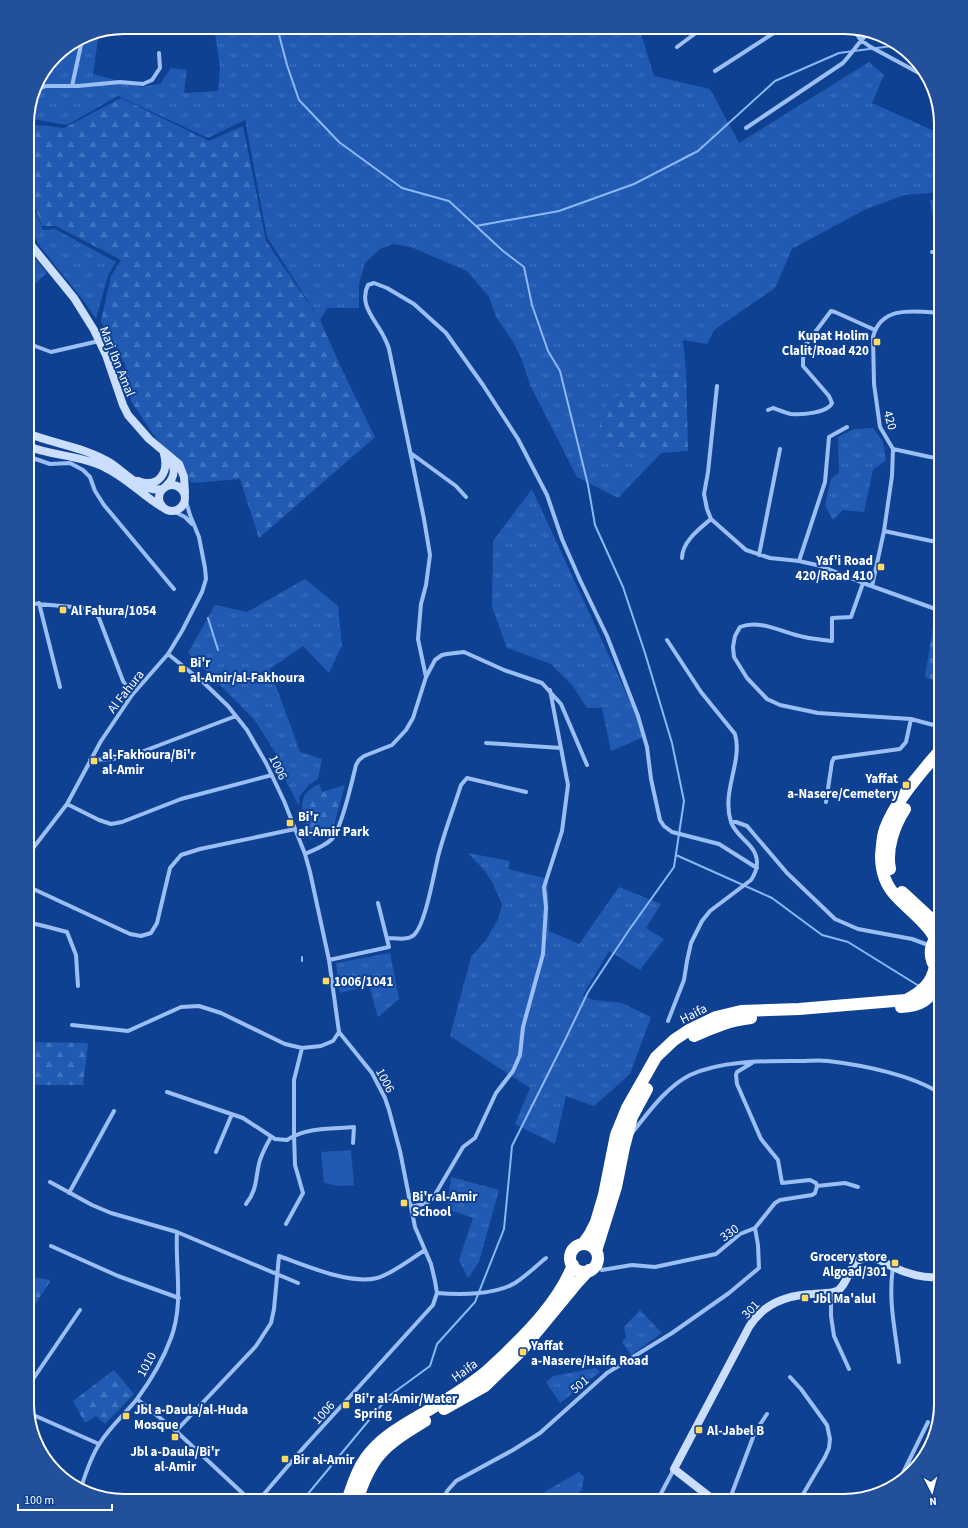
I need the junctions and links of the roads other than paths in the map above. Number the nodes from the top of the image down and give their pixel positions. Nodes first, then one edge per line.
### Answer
1 (695, 34) edge
2 (772, 34) edge
3 (857, 35) edge
4 (864, 37) edge
5 (861, 40) junction
6 (81, 45) edge
7 (677, 47) dead end
8 (158, 53) dead end
9 (715, 71) dead end
10 (919, 74) edge
11 (72, 86) junction
12 (42, 87) edge
13 (746, 128) dead end
14 (34, 249) edge
15 (934, 313) edge
16 (875, 330) junction
17 (99, 341) junction
18 (34, 346) edge
19 (717, 386) dead end
20 (768, 410) dead end
21 (847, 427) dead end
22 (34, 435) edge
23 (34, 449) edge
24 (780, 449) dead end
25 (893, 449) junction
26 (163, 452) junction
27 (411, 454) junction
28 (934, 457) edge
29 (34, 458) edge
30 (133, 479) junction
31 (164, 487) junction
32 (185, 496) junction
33 (466, 497) dead end
34 (162, 507) junction
35 (173, 511) junction
36 (712, 519) junction
37 (194, 528) junction
38 (884, 531) junction
39 (934, 542) edge
40 (759, 555) junction
41 (682, 558) dead end
42 (800, 561) junction
43 (863, 583) junction
44 (872, 586) junction
45 (174, 589) dead end
46 (34, 603) edge
47 (39, 603) junction
48 (934, 608) edge
49 (667, 640) dead end
50 (168, 654) junction
51 (426, 677) junction
52 (60, 687) dead end
53 (550, 690) junction
54 (132, 695) junction
55 (236, 716) junction
56 (911, 719) junction
57 (934, 725) edge
58 (486, 742) dead end
59 (561, 748) junction
60 (934, 758) edge
61 (90, 760) junction
62 (587, 765) dead end
63 (934, 771) edge
64 (272, 775) junction
65 (526, 792) dead end
66 (826, 802) dead end
67 (67, 804) junction
68 (731, 822) junction
69 (295, 829) junction
70 (34, 847) edge
71 (304, 854) junction
72 (757, 868) junction
73 (34, 889) edge
74 (378, 903) dead end
75 (934, 921) edge
76 (34, 924) edge
77 (934, 937) edge
78 (387, 938) junction
79 (934, 942) edge
80 (934, 951) edge
81 (328, 960) junction
82 (934, 963) edge
83 (934, 975) edge
84 (78, 986) dead end
85 (934, 993) edge
86 (668, 1021) dead end
87 (72, 1025) dead end
88 (339, 1032) junction
89 (302, 1048) junction
90 (753, 1062) junction
91 (934, 1090) edge
92 (167, 1092) dead end
93 (114, 1111) dead end
94 (232, 1114) junction
95 (638, 1118) junction
96 (294, 1135) junction
97 (271, 1137) junction
98 (353, 1143) dead end
99 (216, 1152) dead end
100 (50, 1182) dead end
101 (817, 1186) junction
102 (858, 1187) dead end
103 (69, 1193) junction
104 (246, 1204) dead end
105 (410, 1207) junction
106 (286, 1224) dead end
107 (755, 1228) junction
108 (177, 1232) junction
109 (583, 1244) junction
110 (51, 1246) dead end
111 (425, 1250) junction
112 (596, 1251) junction
113 (546, 1258) dead end
114 (572, 1265) junction
115 (893, 1267) junction
116 (593, 1268) junction
117 (276, 1274) junction
118 (934, 1276) edge
119 (298, 1283) dead end
120 (831, 1292) junction
121 (438, 1293) junction
122 (179, 1298) junction
123 (80, 1310) dead end
124 (899, 1362) dead end
125 (849, 1369) dead end
126 (790, 1377) dead end
127 (34, 1378) edge
128 (137, 1399) junction
129 (768, 1414) dead end
130 (35, 1416) edge
131 (928, 1422) dead end
132 (176, 1432) junction
133 (99, 1444) junction
134 (674, 1469) junction
135 (905, 1470) edge
136 (83, 1484) edge
137 (242, 1494) edge
138 (264, 1494) edge
139 (349, 1494) edge
140 (359, 1494) edge
141 (446, 1494) edge
142 (661, 1494) edge
143 (706, 1494) edge
144 (732, 1494) edge
145 (804, 1494) edge

1 - 7 street
2 - 9 street
3 - 5 street
4 - 5 street
5 - 10 street
5 - 13 street
6 - 11 street
8 - 11 street
11 - 12 street
14 - 17 street, Marj Ibn Amal
15 - 16 street
16 - 20 street
16 - 25 street, 420
17 - 18 street
17 - 26 street, Marj Ibn Amal
19 - 36 street
21 - 42 street
22 - 30 street
23 - 34 street
24 - 40 street
25 - 28 street
25 - 38 street, 420
26 - 30 street
26 - 31 street, Marj Ibn Amal
26 - 32 street, Marj Ibn Amal
27 - 33 street
27 - 51 street
27 - 72 street
29 - 45 street
30 - 31 street
31 - 32 street
31 - 34 street
32 - 35 street
32 - 37 street, Al Fahura
34 - 35 street
35 - 37 street, Al Fahura
36 - 40 street
36 - 41 street
37 - 50 street, Al Fahura
38 - 39 street
38 - 44 street, 420
40 - 42 street
42 - 43 street
43 - 44 street
43 - 56 street
44 - 48 street
46 - 47 street
47 - 52 street
47 - 54 street
49 - 68 street
50 - 54 street, Al Fahura
50 - 55 street, 1006
51 - 53 street
51 - 71 street
53 - 59 street
53 - 62 street
54 - 61 street, Al Fahura
55 - 61 street
55 - 64 street, 1006
56 - 57 street
56 - 66 street
58 - 59 street
59 - 105 street
60 - 77 highway
61 - 67 street, Al Fahura
63 - 75 highway
64 - 67 street
64 - 69 street, 1006
65 - 78 street
67 - 70 street, Al Fahura
68 - 72 street
68 - 79 street
69 - 71 street, 1006
69 - 73 street
71 - 81 street, 1006
72 - 86 street
74 - 78 street
76 - 84 street
78 - 81 street
80 - 82 highway
81 - 88 street, 1006
83 - 109 highway, Haifa
85 - 95 highway, Haifa
87 - 89 street
88 - 89 street
88 - 105 street, 1006
89 - 96 street
90 - 91 street
90 - 95 street
90 - 101 street
92 - 94 street
93 - 103 street
94 - 97 street
94 - 99 street
95 - 112 highway, Haifa
96 - 97 street
96 - 98 street
96 - 106 street
97 - 104 street
100 - 103 street
101 - 102 street
101 - 107 street, 330
103 - 108 street
105 - 111 street, 1006
107 - 116 street, 330
107 - 141 street, 501
108 - 117 street
108 - 122 street, 1010
109 - 112 highway
109 - 114 highway
110 - 122 street
111 - 117 street
111 - 121 street, 1006
112 - 116 highway
113 - 121 street
114 - 116 highway
114 - 139 highway, Haifa
115 - 118 street
115 - 120 street
115 - 124 street
116 - 140 highway, Haifa
117 - 119 street
117 - 132 street
120 - 125 street
120 - 134 street, 301
121 - 138 street, 1006
122 - 128 street, 1010
123 - 127 street
126 - 145 street
128 - 132 street
128 - 133 street, 1010
129 - 144 street
130 - 133 street
131 - 135 street
132 - 137 street
133 - 136 street, 1010
134 - 142 street, 301
134 - 143 street

